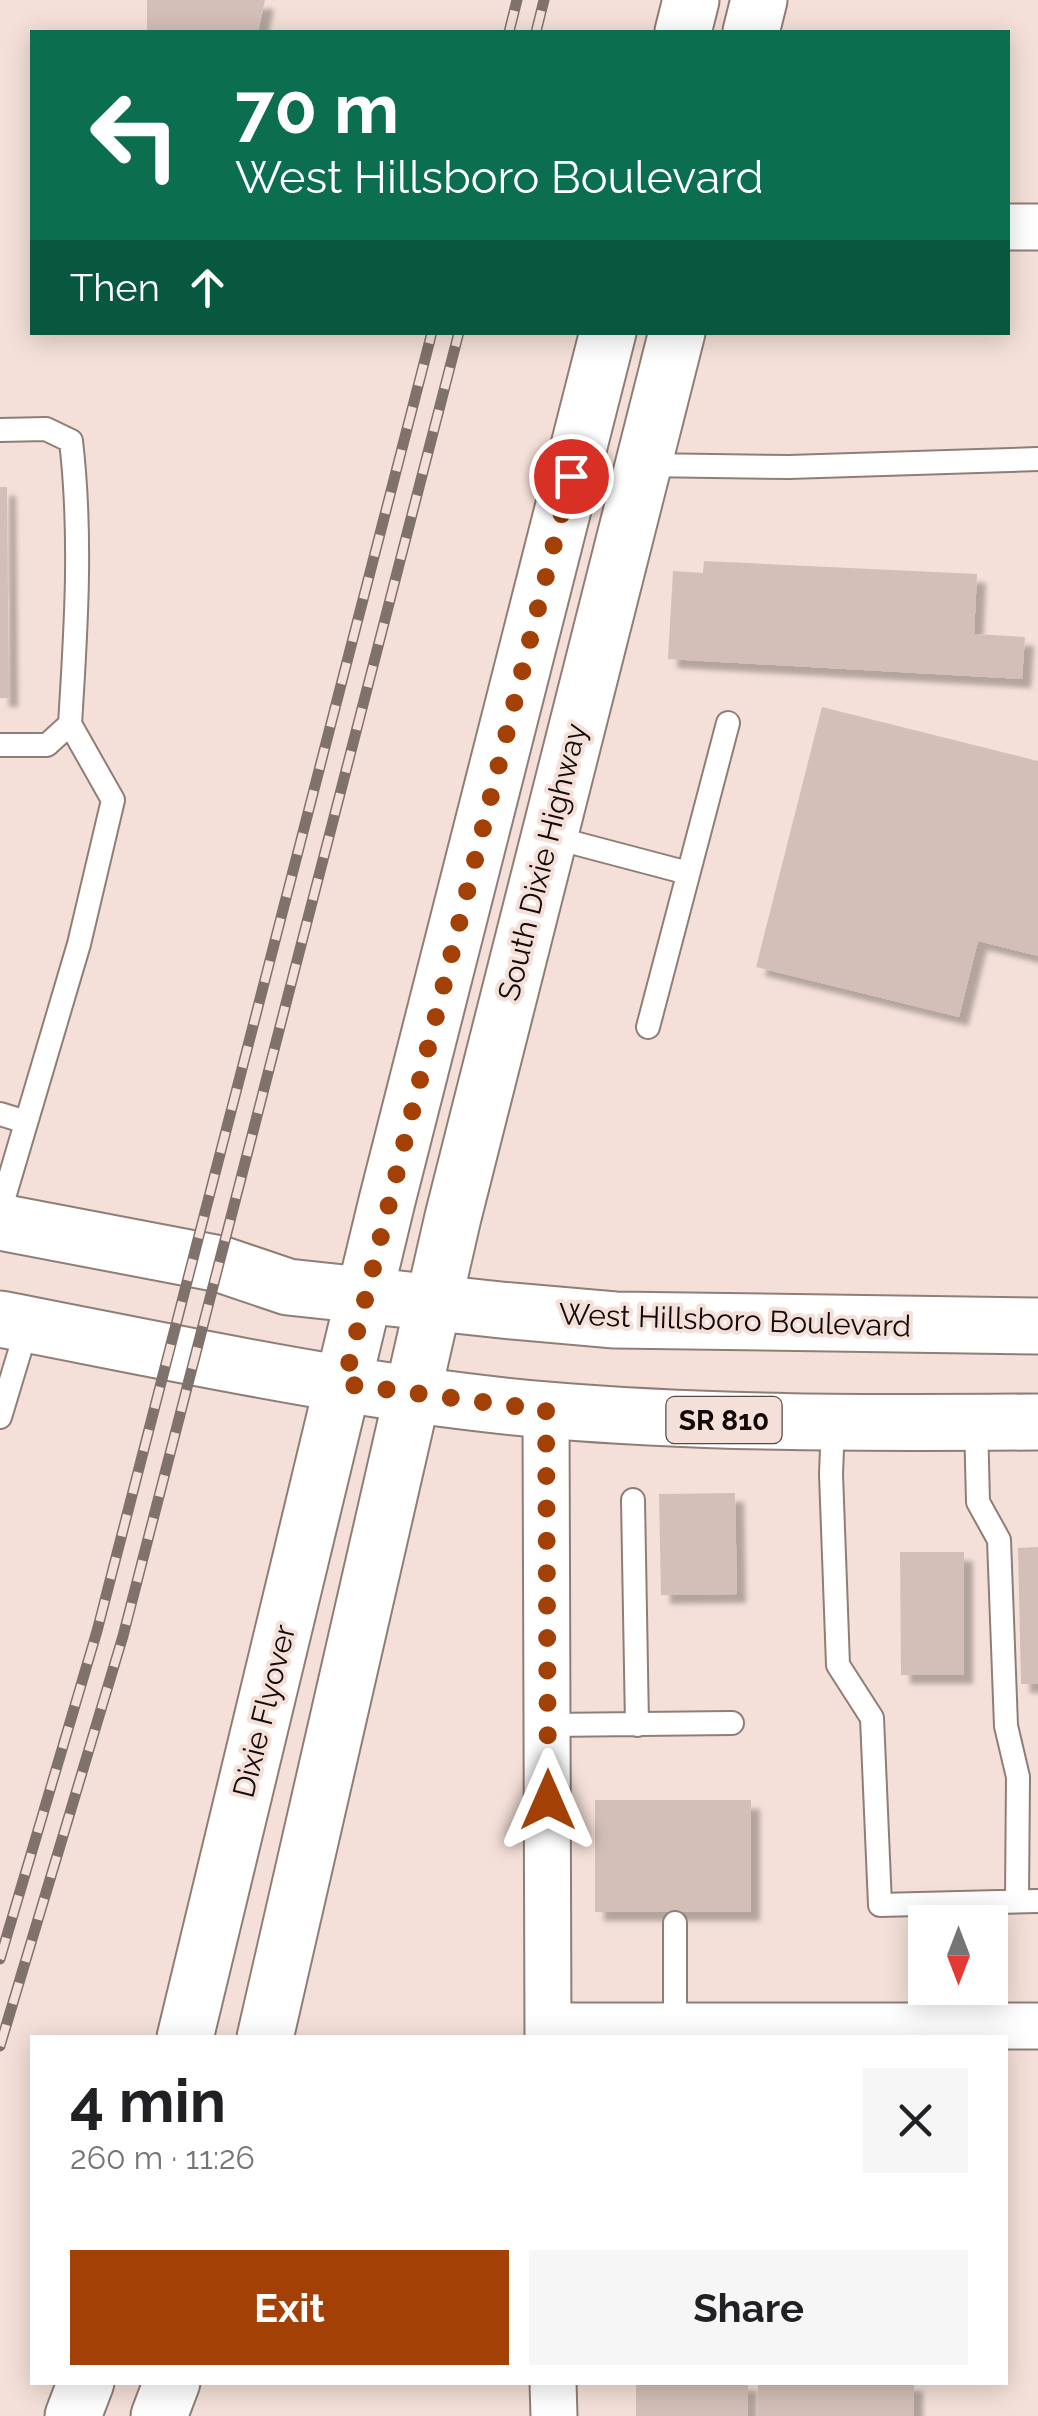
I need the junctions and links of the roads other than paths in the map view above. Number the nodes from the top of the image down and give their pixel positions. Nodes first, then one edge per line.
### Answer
1 (691, 0) edge
2 (758, 0) edge
3 (684, 30) edge
4 (751, 30) edge
5 (1010, 227) edge
6 (1038, 227) edge
7 (607, 335) edge
8 (676, 335) edge
9 (0, 430) edge
10 (1038, 459) edge
11 (643, 464) junction
12 (728, 723) dead end
13 (70, 724) junction
14 (0, 745) edge
15 (548, 836) junction
16 (688, 873) junction
17 (648, 1028) dead end
18 (0, 1114) edge
19 (26, 1122) junction
20 (0, 1211) edge
21 (0, 1222) edge
22 (365, 1296) junction
23 (433, 1302) junction
24 (14, 1322) edge
25 (1038, 1326) edge
26 (344, 1384) junction
27 (411, 1394) junction
28 (546, 1410) junction
29 (0, 1417) edge
30 (976, 1422) junction
31 (1038, 1422) edge
32 (833, 1423) junction
33 (633, 1500) dead end
34 (732, 1723) dead end
35 (548, 1725) junction
36 (637, 1725) junction
37 (1028, 1901) edge
38 (674, 1924) dead end
39 (675, 2026) junction
40 (1038, 2026) edge
41 (548, 2032) edge
42 (186, 2035) edge
43 (266, 2035) edge
44 (85, 2385) edge
45 (171, 2385) edge
46 (553, 2385) edge
47 (72, 2416) edge
48 (160, 2416) edge
49 (554, 2416) edge

1 - 3 main road
2 - 4 main road
5 - 6 street
7 - 22 main road
8 - 11 main road, South Dixie Highway
9 - 13 lane
10 - 11 lane
11 - 15 main road, South Dixie Highway
12 - 16 lane
13 - 14 lane
13 - 19 lane
15 - 16 lane
15 - 23 main road, South Dixie Highway
16 - 17 lane
18 - 19 lane
19 - 20 lane
21 - 22 main road, West Hillsboro Boulevard
22 - 23 main road, West Hillsboro Boulevard
22 - 26 main road
23 - 25 main road, West Hillsboro Boulevard
23 - 27 main road, South Dixie Highway
24 - 26 main road, SR 810
24 - 29 lane
26 - 27 main road, SR 810
26 - 42 main road, Dixie Flyover
27 - 28 main road, SR 810
27 - 43 main road
28 - 32 main road, SR 810
28 - 35 street
30 - 31 main road, SR 810
30 - 32 main road, SR 810
30 - 37 lane
32 - 37 lane
33 - 36 lane
34 - 36 lane
35 - 36 lane
35 - 41 street
38 - 39 lane
39 - 40 street
39 - 41 street
44 - 47 main road
45 - 48 main road
46 - 49 street

